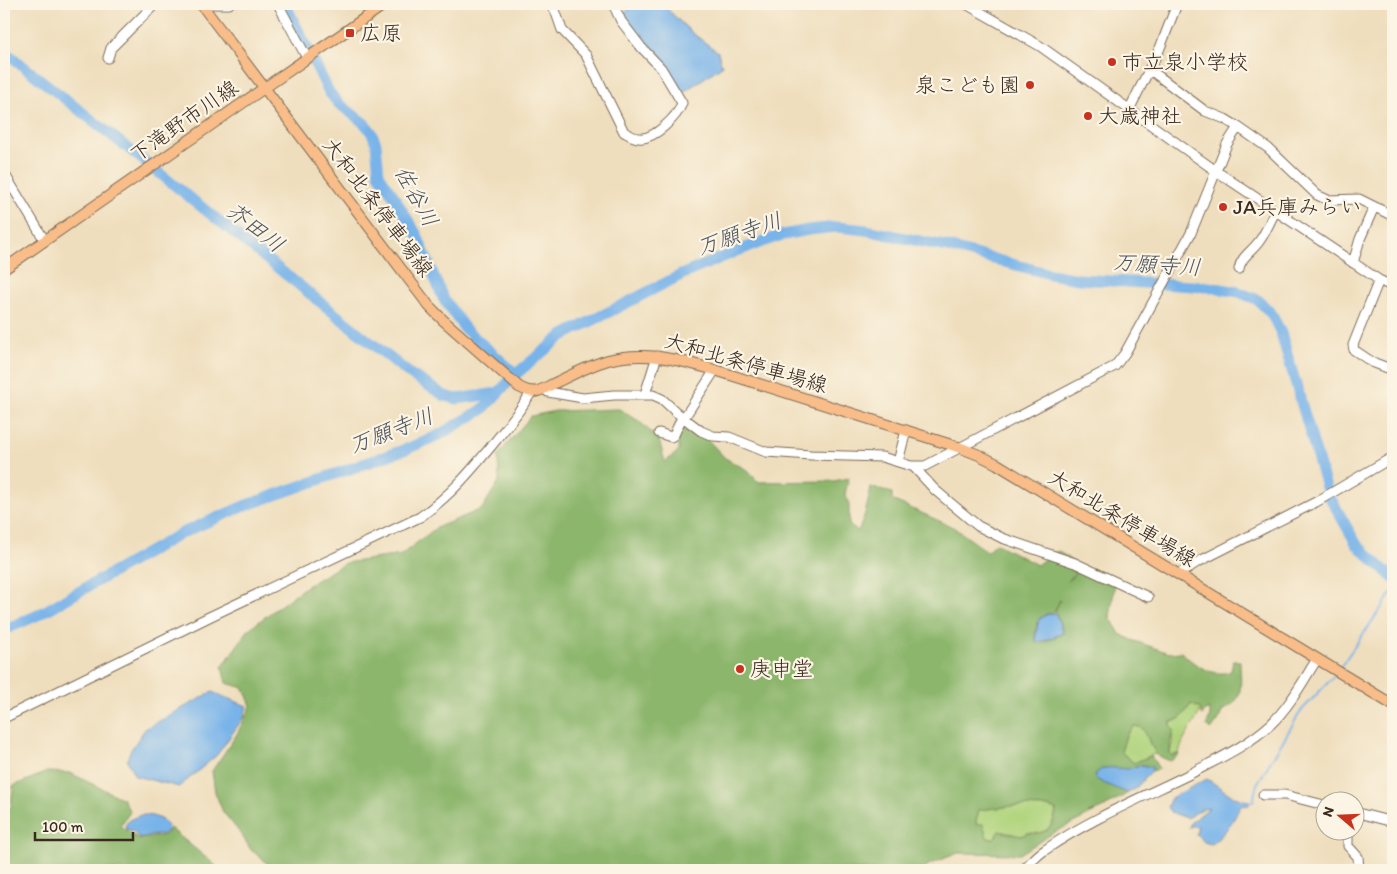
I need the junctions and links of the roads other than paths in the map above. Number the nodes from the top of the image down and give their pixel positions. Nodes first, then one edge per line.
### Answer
1 (155, 4) edge
2 (201, 4) edge
3 (229, 4) edge
4 (278, 4) edge
5 (385, 4) edge
6 (550, 4) edge
7 (613, 4) edge
8 (966, 4) edge
9 (1177, 4) edge
10 (310, 56) junction
11 (108, 58) dead end
12 (1150, 69) junction
13 (264, 87) junction
14 (1129, 110) junction
15 (1238, 127) junction
16 (1216, 171) junction
17 (4, 172) edge
18 (1374, 207) junction
19 (1275, 212) junction
20 (1393, 216) edge
21 (45, 240) junction
22 (1353, 263) junction
23 (4, 269) edge
24 (1239, 269) dead end
25 (1378, 280) junction
26 (1393, 287) edge
27 (657, 356) junction
28 (715, 370) junction
29 (1393, 370) edge
30 (544, 389) junction
31 (532, 392) junction
32 (645, 394) junction
33 (683, 417) junction
34 (906, 430) junction
35 (659, 433) dead end
36 (961, 448) junction
37 (1391, 458) edge
38 (898, 462) junction
39 (913, 466) junction
40 (1393, 471) edge
41 (1179, 574) junction
42 (1148, 597) dead end
43 (1317, 659) junction
44 (1393, 705) edge
45 (4, 718) edge
46 (1263, 795) dead end
47 (1314, 802) edge
48 (1364, 815) edge
49 (1393, 822) edge
50 (1346, 842) edge
51 (1022, 870) edge
52 (1359, 870) edge

1 - 11 street
2 - 3 street
2 - 13 main road, 大和北条停車場線
4 - 10 street
5 - 10 main road, 下滝野市川線
6 - 7 street
8 - 14 street
9 - 12 street
10 - 13 main road, 下滝野市川線
12 - 14 street
12 - 15 street
13 - 21 main road, 下滝野市川線
13 - 31 main road, 大和北条停車場線
14 - 16 street
15 - 16 street
15 - 18 street
16 - 19 street
16 - 36 street
17 - 21 street
18 - 20 street
18 - 22 street
19 - 22 street
19 - 24 street
21 - 23 main road, 下滝野市川線
22 - 25 street
25 - 26 street
25 - 29 street
27 - 28 main road, 大和北条停車場線
27 - 30 main road, 大和北条停車場線
27 - 32 street
28 - 33 street
28 - 34 main road, 大和北条停車場線
30 - 31 main road, 大和北条停車場線
30 - 32 street
31 - 45 street
32 - 33 street
33 - 35 street
33 - 38 street
34 - 36 main road, 大和北条停車場線
34 - 38 street
36 - 39 street
36 - 41 main road, 大和北条停車場線
37 - 40 street
37 - 41 street
38 - 39 street
39 - 42 street
41 - 43 main road, 大和北条停車場線
43 - 44 main road, 大和北条停車場線
43 - 51 street
46 - 47 street
48 - 49 street
50 - 52 street

